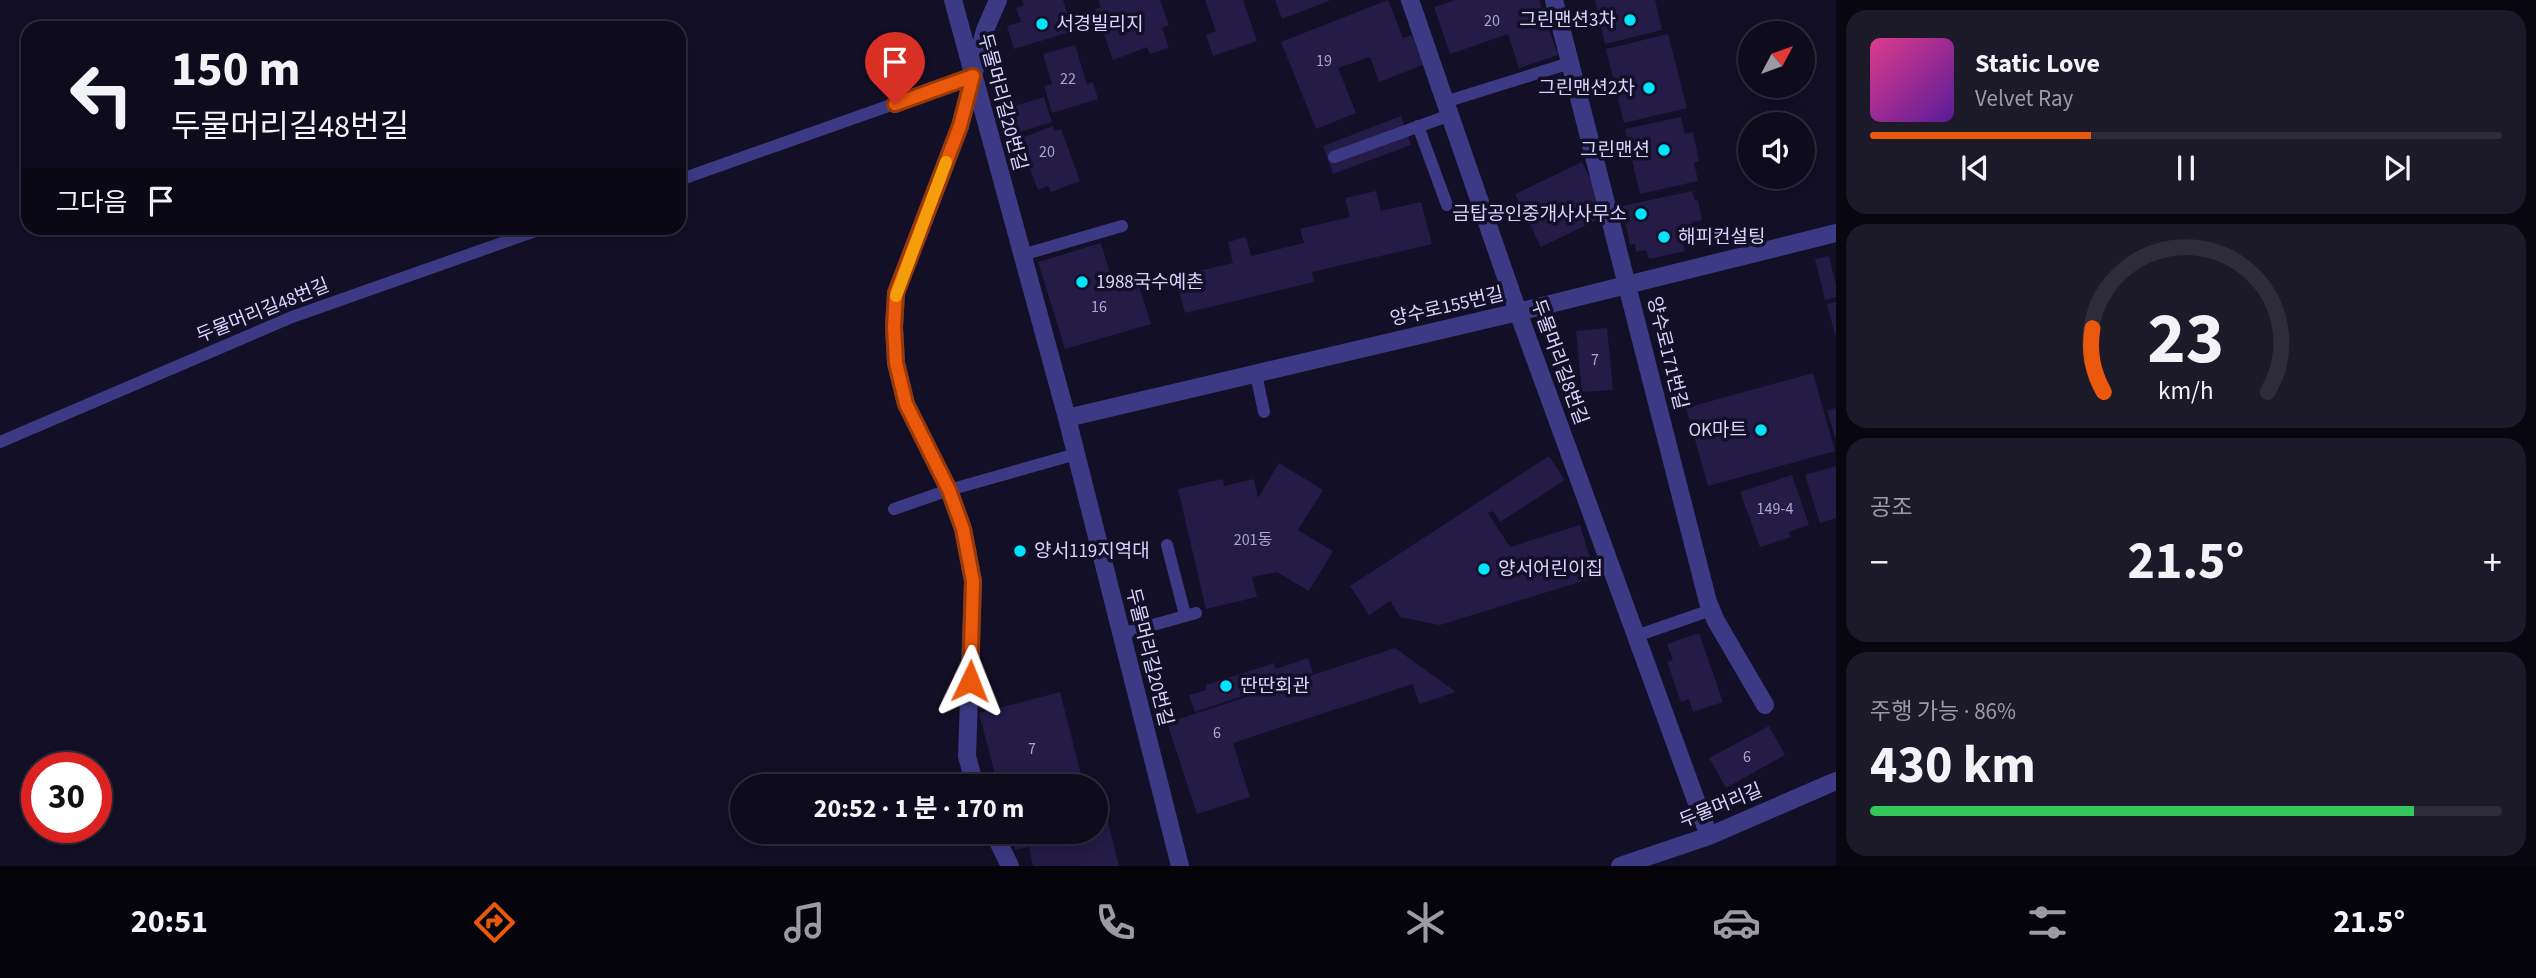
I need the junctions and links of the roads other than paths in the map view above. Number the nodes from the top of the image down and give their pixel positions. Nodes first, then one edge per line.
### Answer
1 (953, 0) edge
2 (998, 0) edge
3 (1410, 0) edge
4 (1554, 0) edge
5 (1570, 63) junction
6 (973, 76) junction
7 (1447, 109) junction
8 (1418, 126) junction
9 (1334, 157) dead end
10 (686, 178) edge
11 (1447, 205) dead end
12 (1122, 226) dead end
13 (1836, 233) edge
14 (524, 235) edge
15 (1022, 255) junction
16 (1628, 285) junction
17 (1518, 312) junction
18 (1256, 374) junction
19 (1264, 412) dead end
20 (1068, 418) junction
21 (0, 442) edge
22 (1076, 454) junction
23 (949, 490) junction
24 (894, 509) dead end
25 (1167, 545) dead end
26 (1711, 610) junction
27 (1121, 634) junction
28 (1636, 635) junction
29 (1765, 705) dead end
30 (972, 774) edge
31 (1836, 781) edge
32 (1709, 836) junction
33 (999, 844) edge
34 (1010, 866) edge
35 (1180, 866) edge
36 (1620, 866) edge

1 - 6 street, 두물머리길20번길
2 - 6 street
3 - 7 street, 두물머리길8번길
4 - 5 street, 양수로171번길
5 - 7 lane
5 - 16 street, 양수로171번길
6 - 10 lane
6 - 15 street, 두물머리길20번길
6 - 23 street
7 - 8 lane
7 - 17 street, 두물머리길8번길
8 - 9 lane
8 - 11 lane
12 - 15 lane
13 - 16 street, 양수로155번길
14 - 21 lane, 두물머리길48번길
15 - 20 street, 두물머리길20번길
16 - 17 street, 양수로155번길
16 - 26 street, 양수로171번길
17 - 18 street, 양수로155번길
17 - 28 street, 두물머리길8번길
18 - 19 lane
18 - 20 street, 양수로155번길
20 - 22 street, 두물머리길20번길
22 - 23 lane
22 - 27 street, 두물머리길20번길
23 - 24 lane
23 - 30 street
25 - 27 lane
26 - 28 lane
26 - 29 street, 양수로171번길
27 - 35 street, 두물머리길20번길
28 - 32 street, 두물머리길8번길
31 - 32 street, 두물머리길
32 - 36 street, 두물머리길
33 - 34 street

